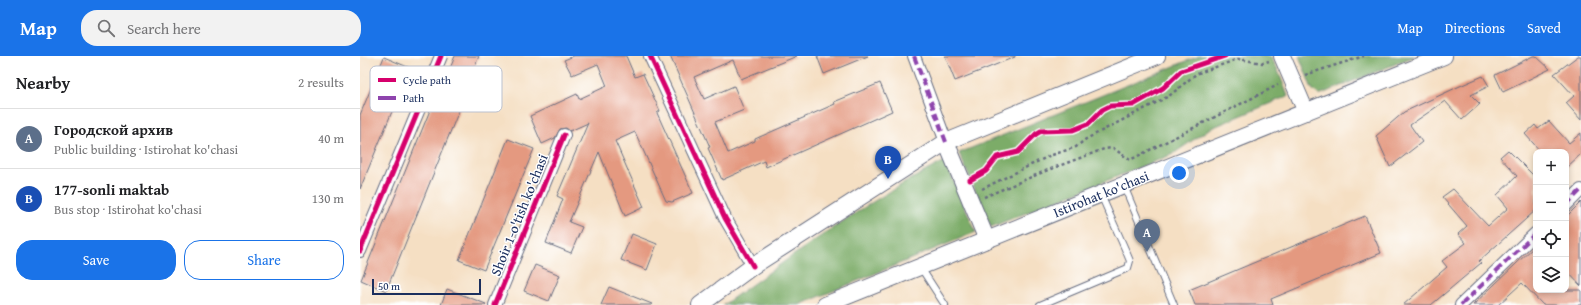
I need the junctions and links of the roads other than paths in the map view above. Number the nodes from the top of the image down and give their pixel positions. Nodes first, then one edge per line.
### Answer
1 (441, 56) edge
2 (650, 56) edge
3 (914, 56) edge
4 (1157, 56) edge
5 (1444, 56) edge
6 (1277, 58) edge
7 (437, 66) edge
8 (418, 112) edge
9 (1306, 112) junction
10 (564, 135) dead end
11 (946, 142) junction
12 (1124, 185) junction
13 (1581, 190) edge
14 (1101, 194) junction
15 (1569, 201) edge
16 (1533, 236) edge
17 (987, 240) junction
18 (360, 250) edge
19 (753, 266) junction
20 (920, 267) junction
21 (495, 305) edge
22 (700, 305) edge
23 (825, 305) edge
24 (945, 305) edge
25 (1040, 305) edge
26 (1174, 305) edge
27 (1460, 305) edge

1 - 7 street
2 - 19 street
3 - 11 street
4 - 11 main road
5 - 9 main road, Istirohat ko'chasi
6 - 9 main road
8 - 18 street
9 - 12 main road, Istirohat ko'chasi
10 - 21 street, Shoir 1-o'tish ko'chasi
11 - 17 main road
11 - 19 main road
12 - 14 main road, Istirohat ko'chasi
12 - 26 lane
13 - 15 street
14 - 17 main road, Istirohat ko'chasi
14 - 25 lane
16 - 27 street
17 - 20 main road, Istirohat ko'chasi
19 - 22 main road
20 - 23 main road, Istirohat ko'chasi
20 - 24 lane

